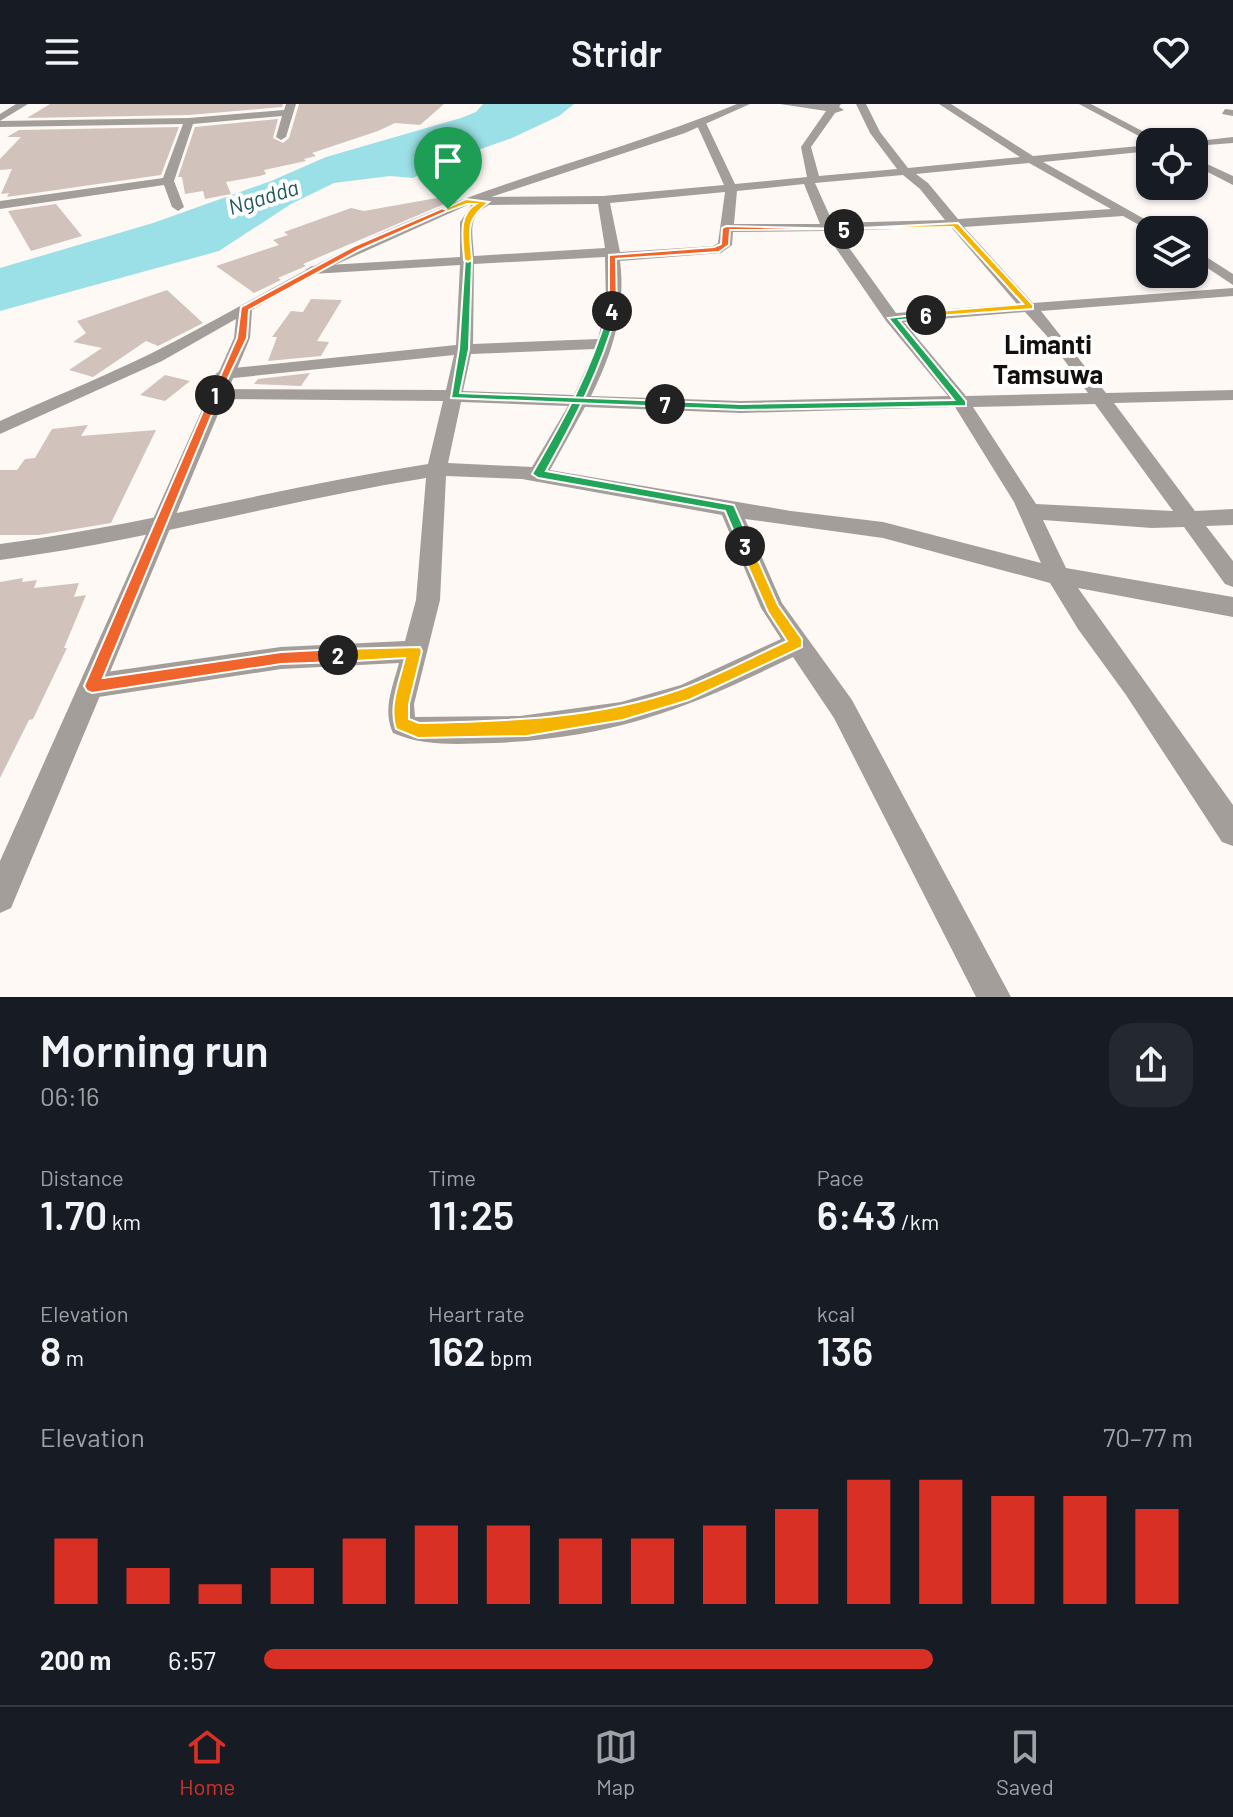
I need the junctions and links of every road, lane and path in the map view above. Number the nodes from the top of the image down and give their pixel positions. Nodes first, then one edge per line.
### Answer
1 (23, 104) edge
2 (745, 104) edge
3 (785, 104) edge
4 (944, 104) edge
5 (1084, 104) edge
6 (833, 107) edge
7 (863, 108) edge
8 (289, 109) edge
9 (0, 118) edge
10 (189, 121) junction
11 (701, 123) junction
12 (0, 124) edge
13 (1136, 131) edge
14 (281, 137) dead end
15 (1233, 140) edge
16 (1208, 142) edge
17 (1136, 149) edge
18 (1032, 160) junction
19 (1208, 168) edge
20 (905, 171) junction
21 (811, 180) junction
22 (168, 181) junction
23 (1233, 181) edge
24 (731, 188) junction
25 (603, 200) junction
26 (476, 202) junction
27 (0, 205) edge
28 (178, 207) dead end
29 (1126, 212) junction
30 (1136, 218) edge
31 (955, 225) junction
32 (726, 228) junction
33 (829, 229) junction
34 (612, 255) junction
35 (468, 263) junction
36 (1208, 263) edge
37 (312, 270) junction
38 (1233, 281) edge
39 (1233, 292) edge
40 (1030, 307) junction
41 (244, 309) junction
42 (892, 318) junction
43 (603, 344) junction
44 (464, 349) junction
45 (220, 384) junction
46 (1233, 395) edge
47 (454, 396) junction
48 (1100, 399) junction
49 (580, 401) junction
50 (962, 403) junction
51 (0, 428) edge
52 (437, 469) junction
53 (538, 474) junction
54 (730, 508) junction
55 (1029, 511) junction
56 (1233, 517) edge
57 (1187, 518) junction
58 (158, 527) junction
59 (0, 552) edge
60 (1058, 576) junction
61 (1233, 578) edge
62 (1233, 607) edge
63 (797, 643) junction
64 (415, 651) junction
65 (92, 686) junction
66 (1233, 831) edge
67 (0, 897) edge
68 (994, 997) edge

1 - 9 street
2 - 11 street
3 - 6 street
4 - 18 street
5 - 13 street
6 - 7 street
6 - 21 street
7 - 20 street
8 - 10 street
8 - 14 street
10 - 12 street
10 - 22 street
11 - 24 street
11 - 26 street
15 - 16 street
17 - 18 street
18 - 20 street
18 - 29 street
19 - 23 street
20 - 21 street
20 - 31 street
21 - 24 street
21 - 33 street
22 - 27 street
22 - 28 street
24 - 25 street
24 - 32 street
25 - 26 street
25 - 34 street
26 - 35 street
26 - 37 street
29 - 30 street
29 - 31 street
31 - 33 street
31 - 40 street
32 - 33 street
32 - 34 street
33 - 42 street
34 - 35 street
34 - 43 street
35 - 37 street
35 - 44 street
36 - 38 street
37 - 41 street
39 - 40 street
40 - 42 street
40 - 48 street
41 - 45 street
41 - 51 street
42 - 50 street
43 - 44 street
43 - 49 street
44 - 45 street
44 - 47 street
45 - 47 street
45 - 58 street
46 - 48 street
47 - 49 street
47 - 52 street
48 - 50 street
48 - 57 street
49 - 50 street
49 - 53 street
50 - 55 street
52 - 53 street
52 - 58 street
52 - 64 street
53 - 54 street
54 - 60 street
54 - 63 street
55 - 57 street
55 - 60 street
56 - 57 street
57 - 61 street
58 - 59 street
58 - 65 street
60 - 62 street
60 - 66 street
63 - 64 street
63 - 68 street
64 - 65 street
65 - 67 street

